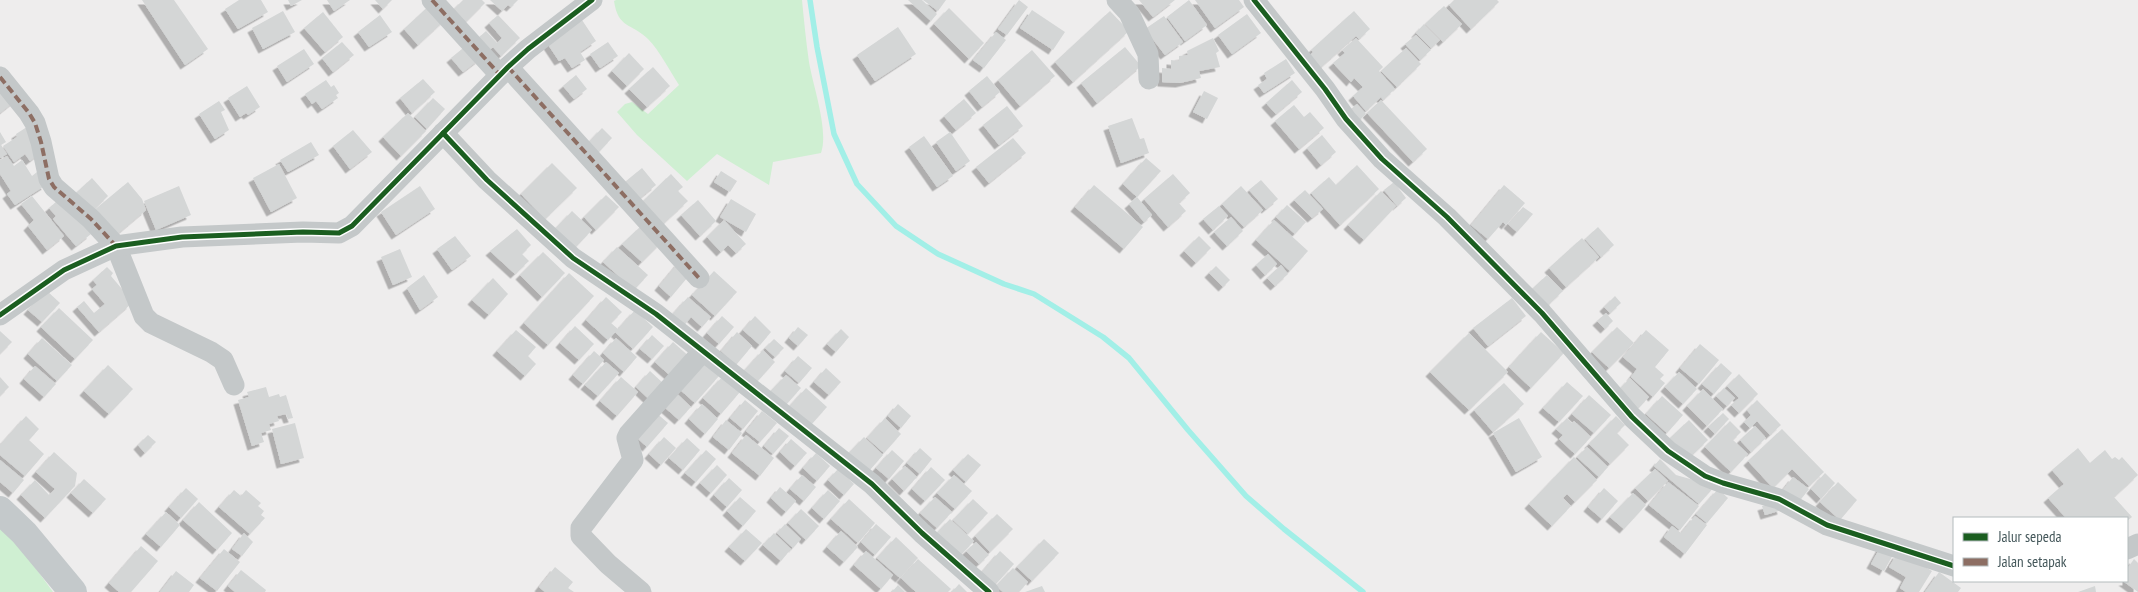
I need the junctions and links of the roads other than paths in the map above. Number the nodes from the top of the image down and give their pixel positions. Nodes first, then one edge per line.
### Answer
1 (432, 0) edge
2 (592, 0) edge
3 (1118, 0) edge
4 (1254, 0) edge
5 (504, 71) junction
6 (0, 77) edge
7 (1149, 79) dead end
8 (443, 133) junction
9 (116, 246) junction
10 (699, 278) dead end
11 (0, 315) edge
12 (703, 351) junction
13 (234, 385) dead end
14 (0, 510) edge
15 (1953, 566) edge
16 (73, 592) edge
17 (641, 592) edge
18 (989, 592) edge

1 - 5 street
2 - 5 street
3 - 7 street
4 - 15 street
5 - 8 street
5 - 10 street
6 - 9 street
8 - 9 street
8 - 12 street
9 - 11 street
9 - 13 street
12 - 17 street
12 - 18 street
14 - 16 street

